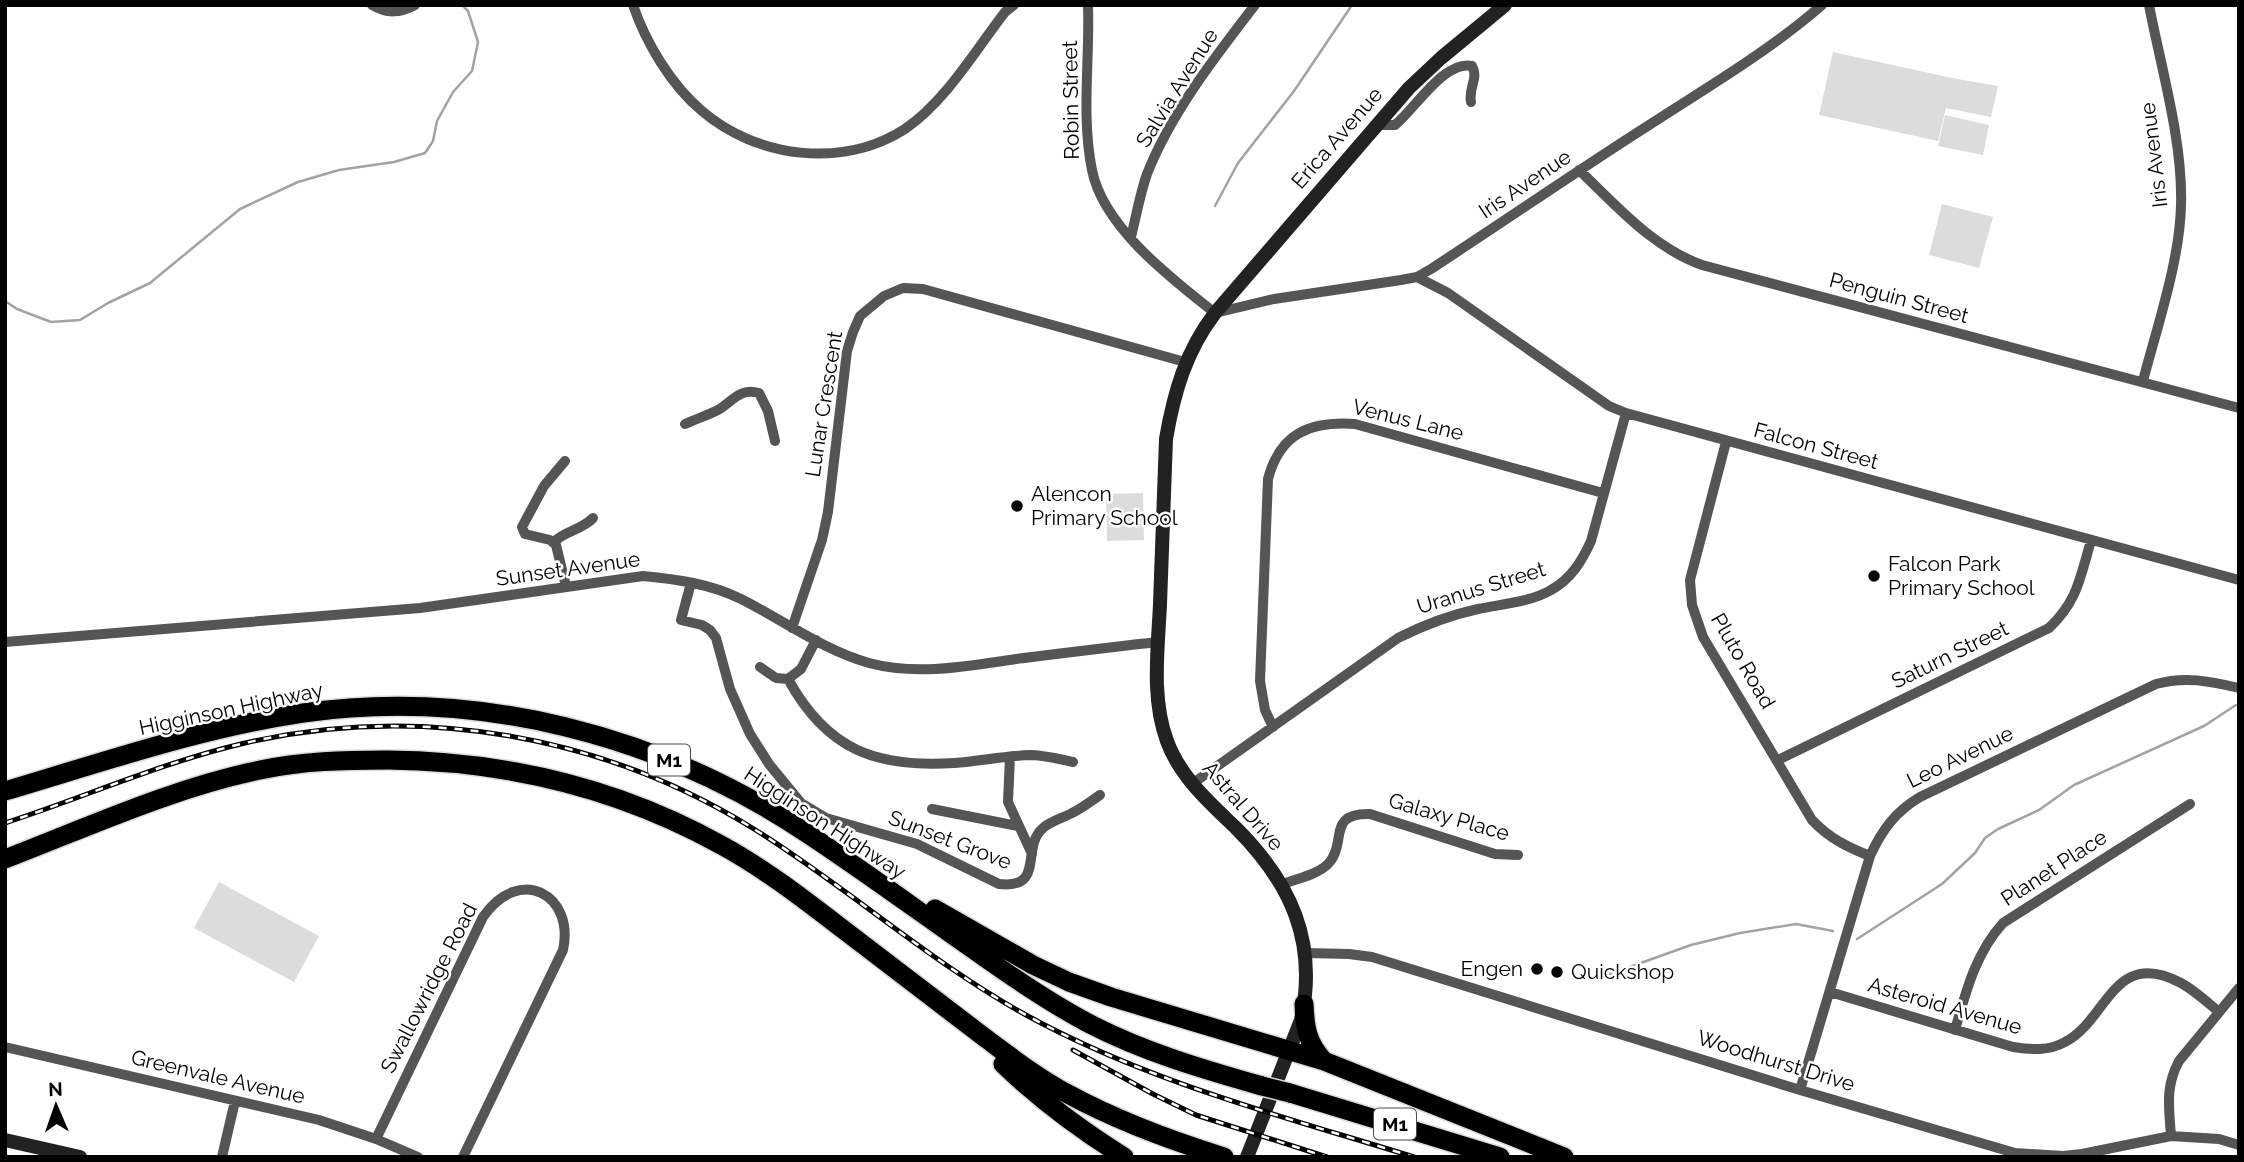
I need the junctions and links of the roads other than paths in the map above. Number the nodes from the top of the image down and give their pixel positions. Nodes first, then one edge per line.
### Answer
1 (372, 5) edge
2 (415, 5) edge
3 (633, 5) edge
4 (1014, 5) edge
5 (1088, 5) edge
6 (1255, 5) edge
7 (1505, 5) edge
8 (1822, 5) edge
9 (2149, 5) edge
10 (1471, 102) dead end
11 (1376, 125) junction
12 (1579, 170) junction
13 (1131, 237) junction
14 (1417, 277) junction
15 (1215, 313) junction
16 (1185, 362) junction
17 (2143, 381) junction
18 (2239, 408) edge
19 (1626, 413) junction
20 (685, 424) dead end
21 (775, 441) dead end
22 (1726, 442) junction
23 (565, 461) dead end
24 (1603, 493) junction
25 (593, 518) dead end
26 (2091, 541) junction
27 (554, 542) junction
28 (2239, 580) edge
29 (691, 583) junction
30 (566, 586) junction
31 (792, 628) junction
32 (816, 640) junction
33 (5, 642) edge
34 (1158, 642) junction
35 (760, 667) dead end
36 (788, 679) junction
37 (2239, 688) edge
38 (1273, 727) junction
39 (1010, 757) junction
40 (1778, 760) junction
41 (1073, 762) dead end
42 (1192, 784) junction
43 (5, 791) edge
44 (1100, 794) dead end
45 (2190, 804) dead end
46 (932, 809) dead end
47 (1018, 827) junction
48 (805, 831) junction
49 (1032, 854) junction
50 (1518, 855) dead end
51 (1870, 856) junction
52 (5, 859) edge
53 (1281, 885) junction
54 (1306, 953) junction
55 (2239, 988) edge
56 (1830, 992) junction
57 (1304, 1004) junction
58 (942, 1005) junction
59 (2219, 1012) junction
60 (1955, 1030) junction
61 (5, 1046) edge
62 (1290, 1049) junction
63 (1324, 1061) junction
64 (1800, 1090) junction
65 (235, 1101) junction
66 (2171, 1136) junction
67 (376, 1139) junction
68 (5, 1140) edge
69 (2239, 1145) edge
70 (80, 1157) edge
71 (222, 1157) edge
72 (418, 1157) edge
73 (463, 1157) edge
74 (1124, 1157) edge
75 (1224, 1157) edge
76 (1247, 1157) edge
77 (1500, 1157) edge
78 (1564, 1157) edge

1 - 2 street
3 - 4 street
5 - 13 street, Robin Street
6 - 13 street, Salvia Avenue
7 - 11 street, Erica Avenue
8 - 12 street, Iris Avenue
9 - 17 street, Iris Avenue
10 - 11 street
11 - 15 street, Erica Avenue
12 - 14 street, Iris Avenue
12 - 17 street, Penguin Street
13 - 15 street, Robin Street
14 - 15 street, Iris Avenue
14 - 19 street, Falcon Street
15 - 16 street, Astral Drive
16 - 31 street, Lunar Crescent
16 - 34 street, Astral Drive
17 - 18 street, Penguin Street
19 - 22 street, Falcon Street
19 - 24 street, Uranus Street
20 - 21 street
22 - 26 street, Falcon Street
22 - 40 street, Pluto Road
23 - 27 street
24 - 38 street, Uranus Street
24 - 38 street, Venus Lane
25 - 27 street
26 - 28 street, Falcon Street
26 - 40 street, Saturn Street
27 - 30 street
29 - 30 street, Sunset Avenue
29 - 31 street, Sunset Avenue
29 - 49 street, Sunset Grove
30 - 33 street, Sunset Avenue
31 - 32 street, Sunset Avenue
32 - 34 street, Sunset Avenue
32 - 36 street
34 - 42 street, Astral Drive
35 - 36 street
36 - 39 street
37 - 51 street, Leo Avenue
38 - 42 street, Uranus Street
39 - 41 street
39 - 47 street
40 - 51 street, Pluto Road
42 - 53 street, Astral Drive
43 - 48 highway, Higginson Highway / M1
44 - 49 street, Sunset Grove
45 - 60 street, Planet Place
46 - 47 street
47 - 49 street
48 - 62 highway
48 - 77 highway, Higginson Highway / M1, bridge
50 - 53 street, Galaxy Place
51 - 56 street, Leo Avenue
52 - 58 highway, M1
53 - 54 street, Astral Drive
54 - 57 street, Astral Drive
54 - 64 street, Woodhurst Drive
55 - 59 street
56 - 60 street, Asteroid Avenue
56 - 64 street, Leo Avenue
57 - 62 street, Astral Drive
57 - 63 highway
58 - 74 highway
58 - 75 highway, M1
59 - 60 street, Asteroid Avenue
59 - 66 street
61 - 65 street, Greenvale Avenue
62 - 63 highway
62 - 76 street, Astral Drive
63 - 78 highway
64 - 66 street, Woodhurst Drive
65 - 67 street, Greenvale Avenue
65 - 71 street
66 - 69 street, Woodhurst Drive
67 - 72 street, Greenvale Avenue
67 - 73 street, Swallowridge Road
68 - 70 street

